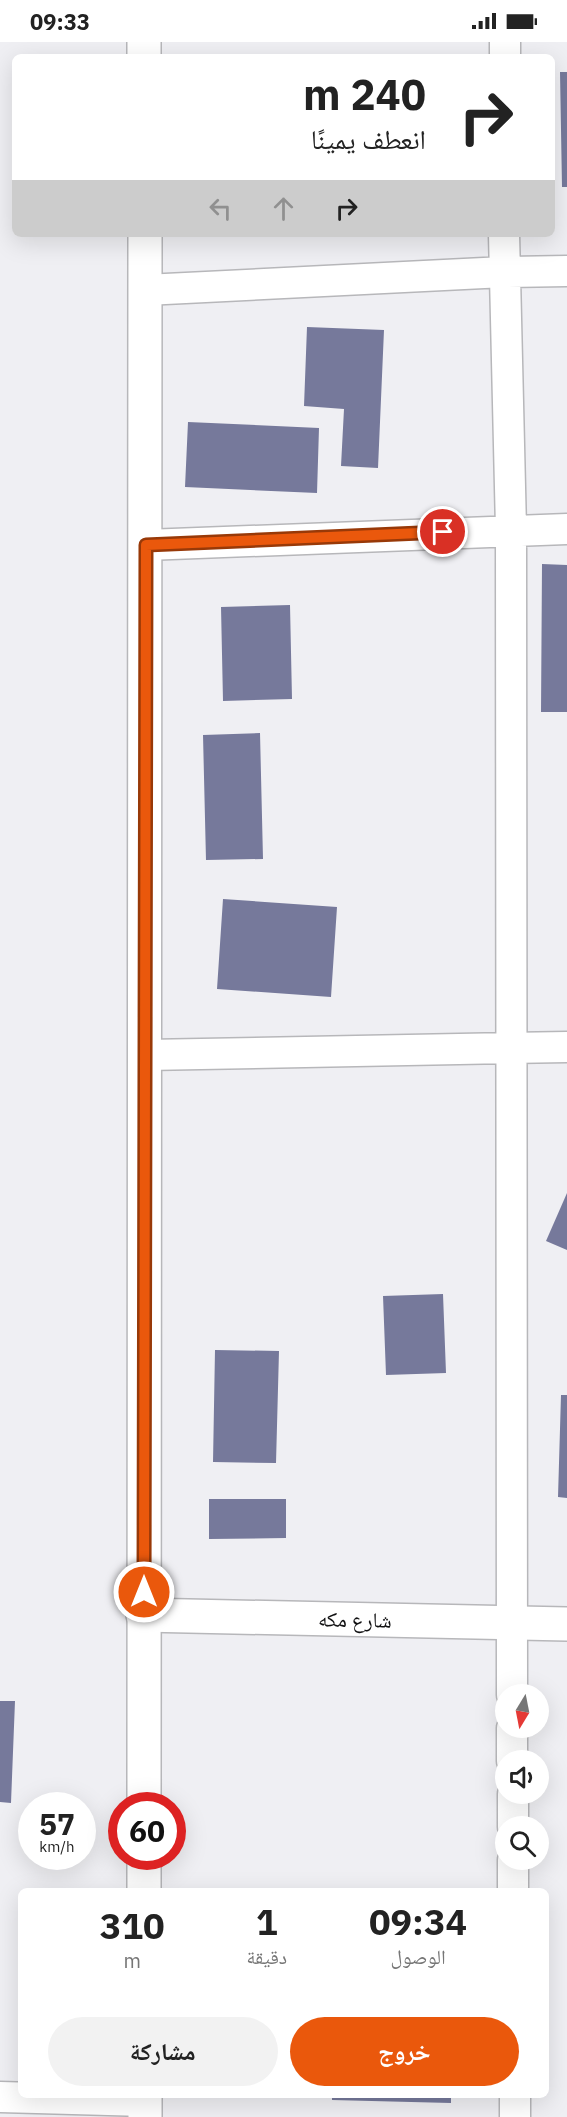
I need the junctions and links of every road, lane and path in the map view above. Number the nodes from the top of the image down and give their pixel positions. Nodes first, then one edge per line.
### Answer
1 (145, 237) edge
2 (504, 237) edge
3 (504, 272) junction
4 (567, 272) edge
5 (145, 290) junction
6 (511, 529) junction
7 (567, 529) edge
8 (146, 545) junction
9 (512, 1047) junction
10 (567, 1047) edge
11 (146, 1055) junction
12 (143, 1615) junction
13 (511, 1624) junction
14 (567, 1624) edge
15 (512, 1684) edge
16 (144, 1792) edge
17 (144, 1870) edge
18 (513, 1870) edge
19 (144, 1888) edge
20 (513, 1888) edge
21 (0, 2097) edge
22 (18, 2098) edge
23 (21, 2098) edge
24 (515, 2098) edge
25 (145, 2104) edge
26 (515, 2117) edge

1 - 5 main road
2 - 3 street
3 - 4 street
3 - 5 street
3 - 6 street
5 - 8 main road
6 - 7 street
6 - 8 street
6 - 9 street
8 - 11 main road
9 - 10 street
9 - 11 street
9 - 13 street
11 - 12 main road
12 - 13 main road, شارع مكه
12 - 16 main road
13 - 14 main road, شارع مكه
13 - 15 street
17 - 19 main road
18 - 20 street
21 - 22 street
23 - 25 street
24 - 26 street

